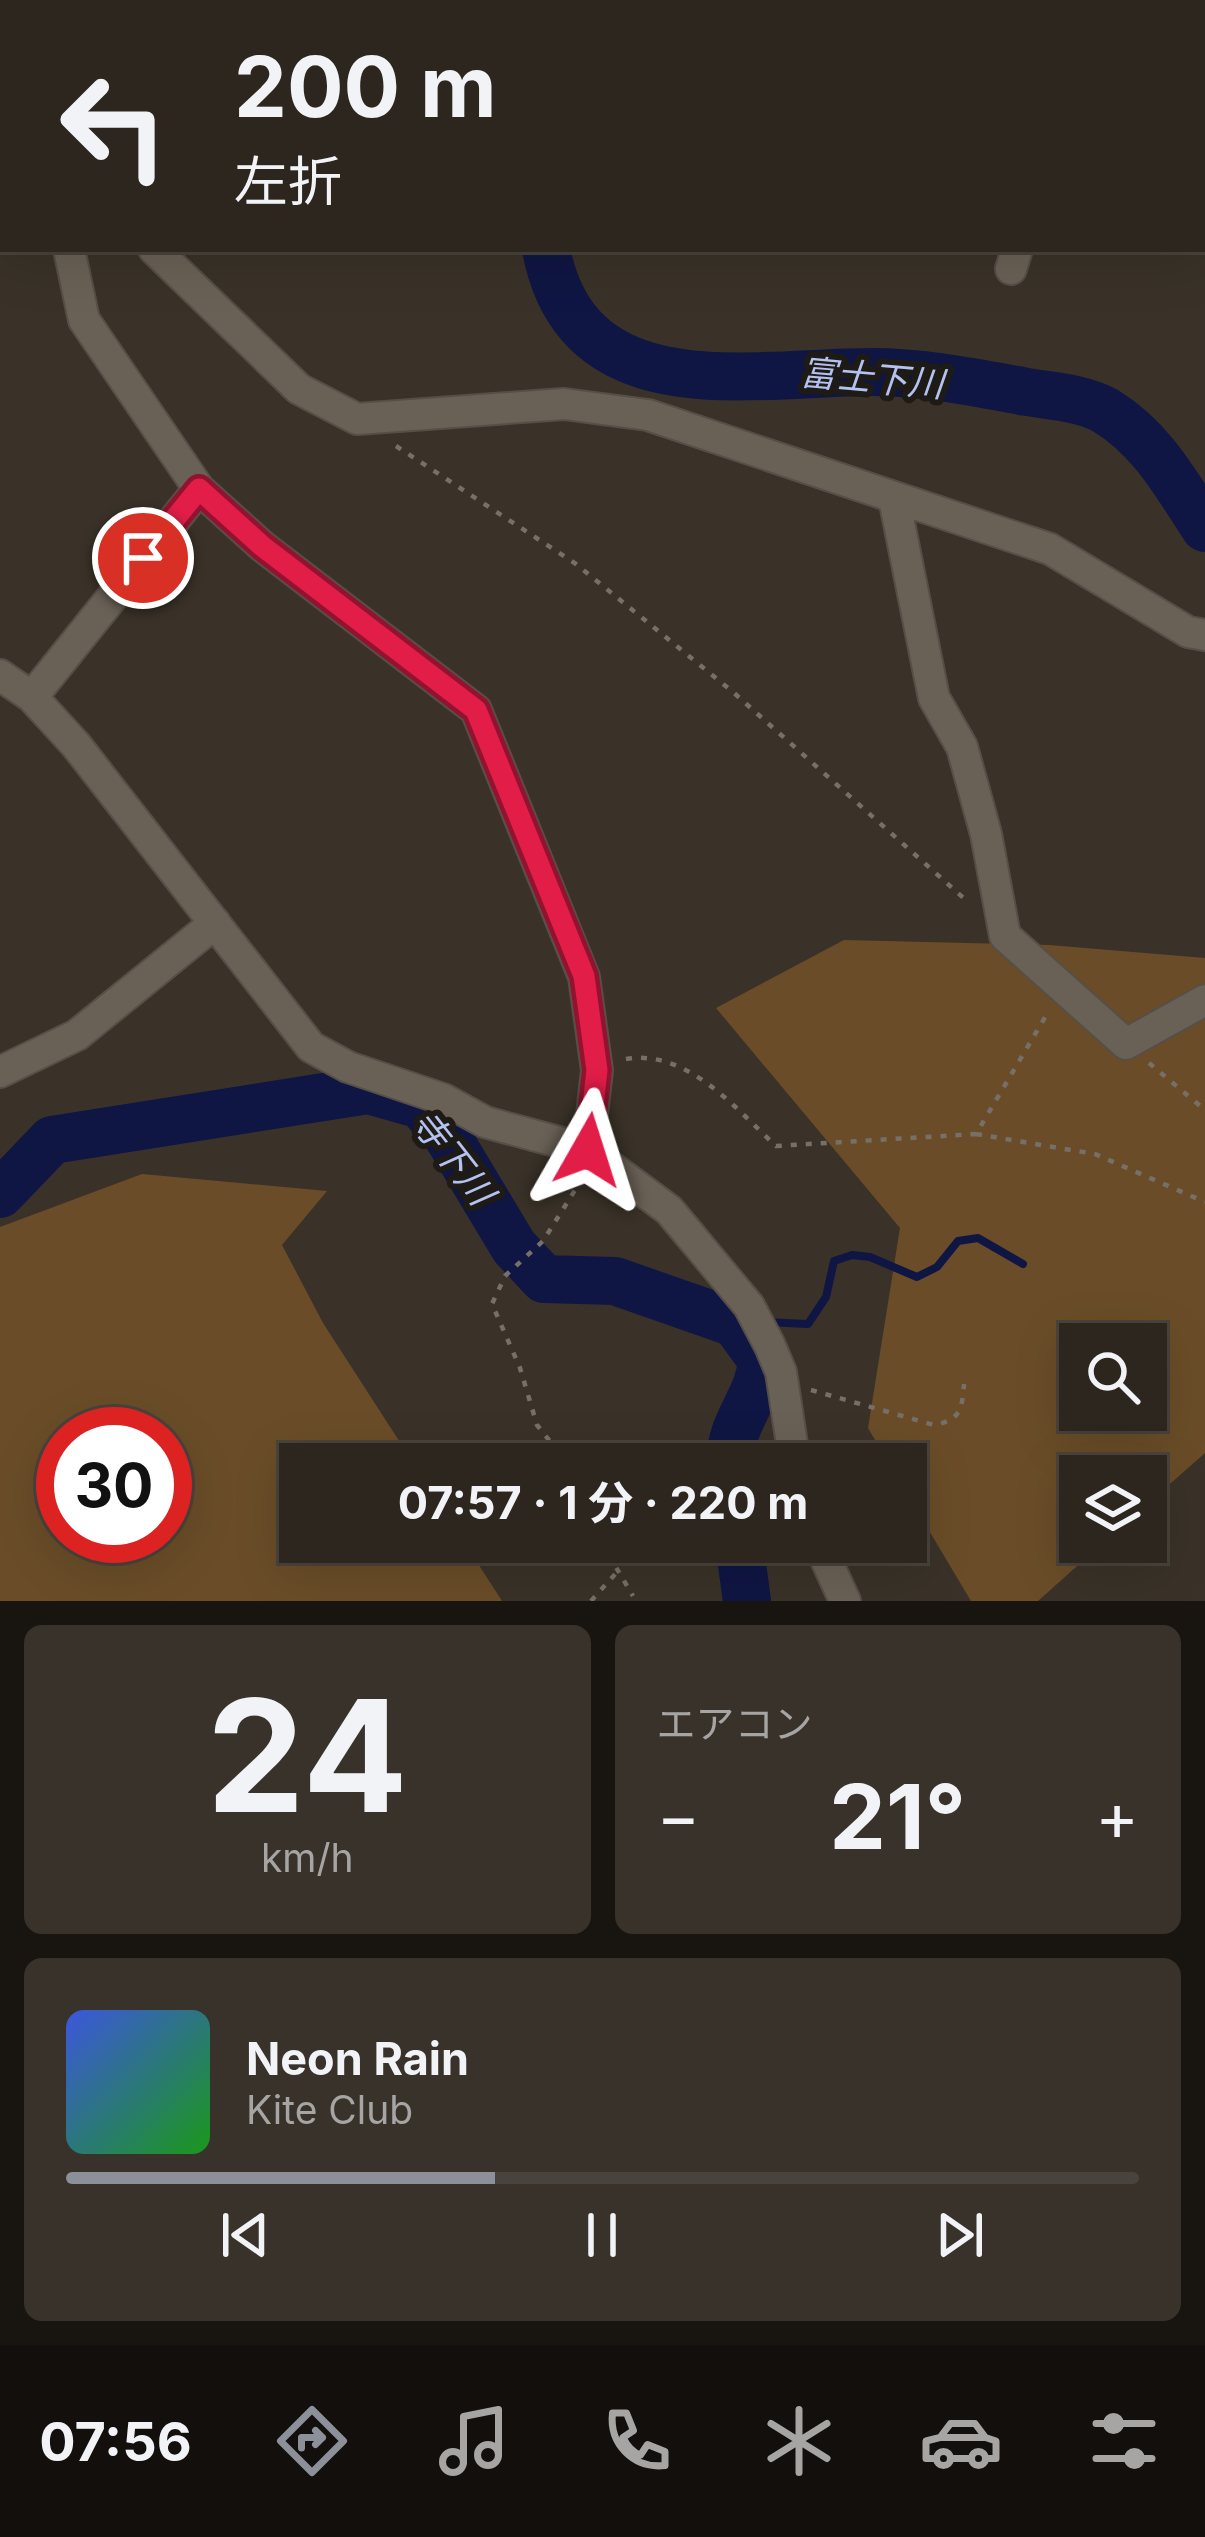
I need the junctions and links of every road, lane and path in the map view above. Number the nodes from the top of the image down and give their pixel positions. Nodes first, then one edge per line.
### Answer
1 (70, 252) edge
2 (157, 252) edge
3 (357, 419) junction
4 (199, 489) junction
5 (894, 498) junction
6 (1205, 635) edge
7 (0, 675) edge
8 (32, 697) junction
9 (971, 905) dead end
10 (215, 923) junction
11 (1062, 988) junction
12 (1205, 1000) edge
13 (1126, 1044) junction
14 (597, 1070) junction
15 (0, 1072) edge
16 (1205, 1110) edge
17 (976, 1134) junction
18 (588, 1150) junction
19 (1205, 1202) edge
20 (782, 1382) junction
21 (964, 1384) dead end
22 (551, 1443) edge
23 (792, 1443) edge
24 (612, 1563) edge
25 (827, 1563) edge
26 (617, 1572) junction
27 (633, 1596) dead end
28 (590, 1601) edge
29 (844, 1601) edge

1 - 4 street
2 - 3 street
3 - 5 street
3 - 9 path
4 - 8 street
4 - 14 street
5 - 6 street
5 - 11 street
7 - 8 street
8 - 10 street
10 - 15 street
10 - 18 street
11 - 13 street
11 - 17 path
12 - 13 street
13 - 16 path
14 - 17 path
14 - 18 street
17 - 19 path
18 - 20 street
18 - 22 path
20 - 21 path
20 - 23 street
24 - 26 path
25 - 29 street
26 - 27 path
26 - 28 path

